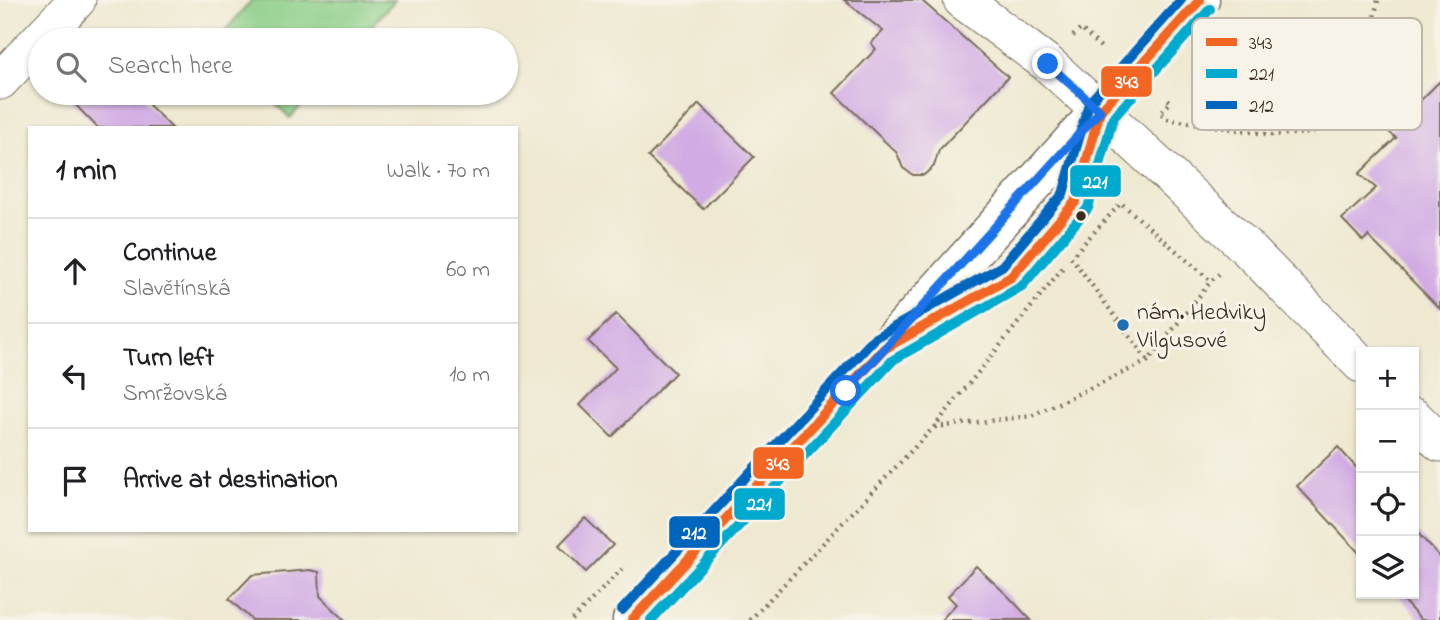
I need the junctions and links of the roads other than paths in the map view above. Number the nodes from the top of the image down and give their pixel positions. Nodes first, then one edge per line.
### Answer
1 (77, 0) edge
2 (962, 0) edge
3 (1200, 0) edge
4 (50, 28) edge
5 (28, 52) edge
6 (0, 81) edge
7 (1100, 111) junction
8 (1356, 359) edge
9 (1419, 422) edge
10 (1440, 443) edge
11 (632, 620) edge

1 - 4 street
2 - 7 street
3 - 7 street
5 - 6 street
7 - 8 street
7 - 11 street
9 - 10 street

